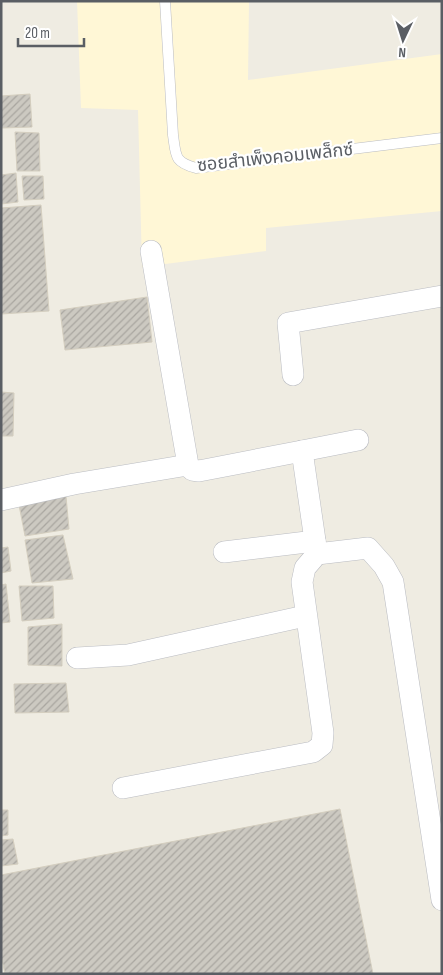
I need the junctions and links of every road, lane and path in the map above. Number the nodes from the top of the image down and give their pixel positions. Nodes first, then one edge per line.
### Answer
1 (165, 1) edge
2 (442, 138) edge
3 (151, 250) dead end
4 (442, 296) edge
5 (293, 375) dead end
6 (358, 440) dead end
7 (302, 452) junction
8 (188, 465) junction
9 (1, 500) edge
10 (316, 547) junction
11 (224, 552) dead end
12 (306, 616) junction
13 (77, 658) dead end
14 (123, 788) dead end
15 (442, 900) edge

1 - 2 lane, ซอยสำเพ็งคอมเพล็กซ์
3 - 8 street
4 - 5 street
6 - 7 street
7 - 8 street
7 - 10 street
8 - 9 street
10 - 11 street
10 - 12 street
10 - 15 street
12 - 13 street
12 - 14 street

